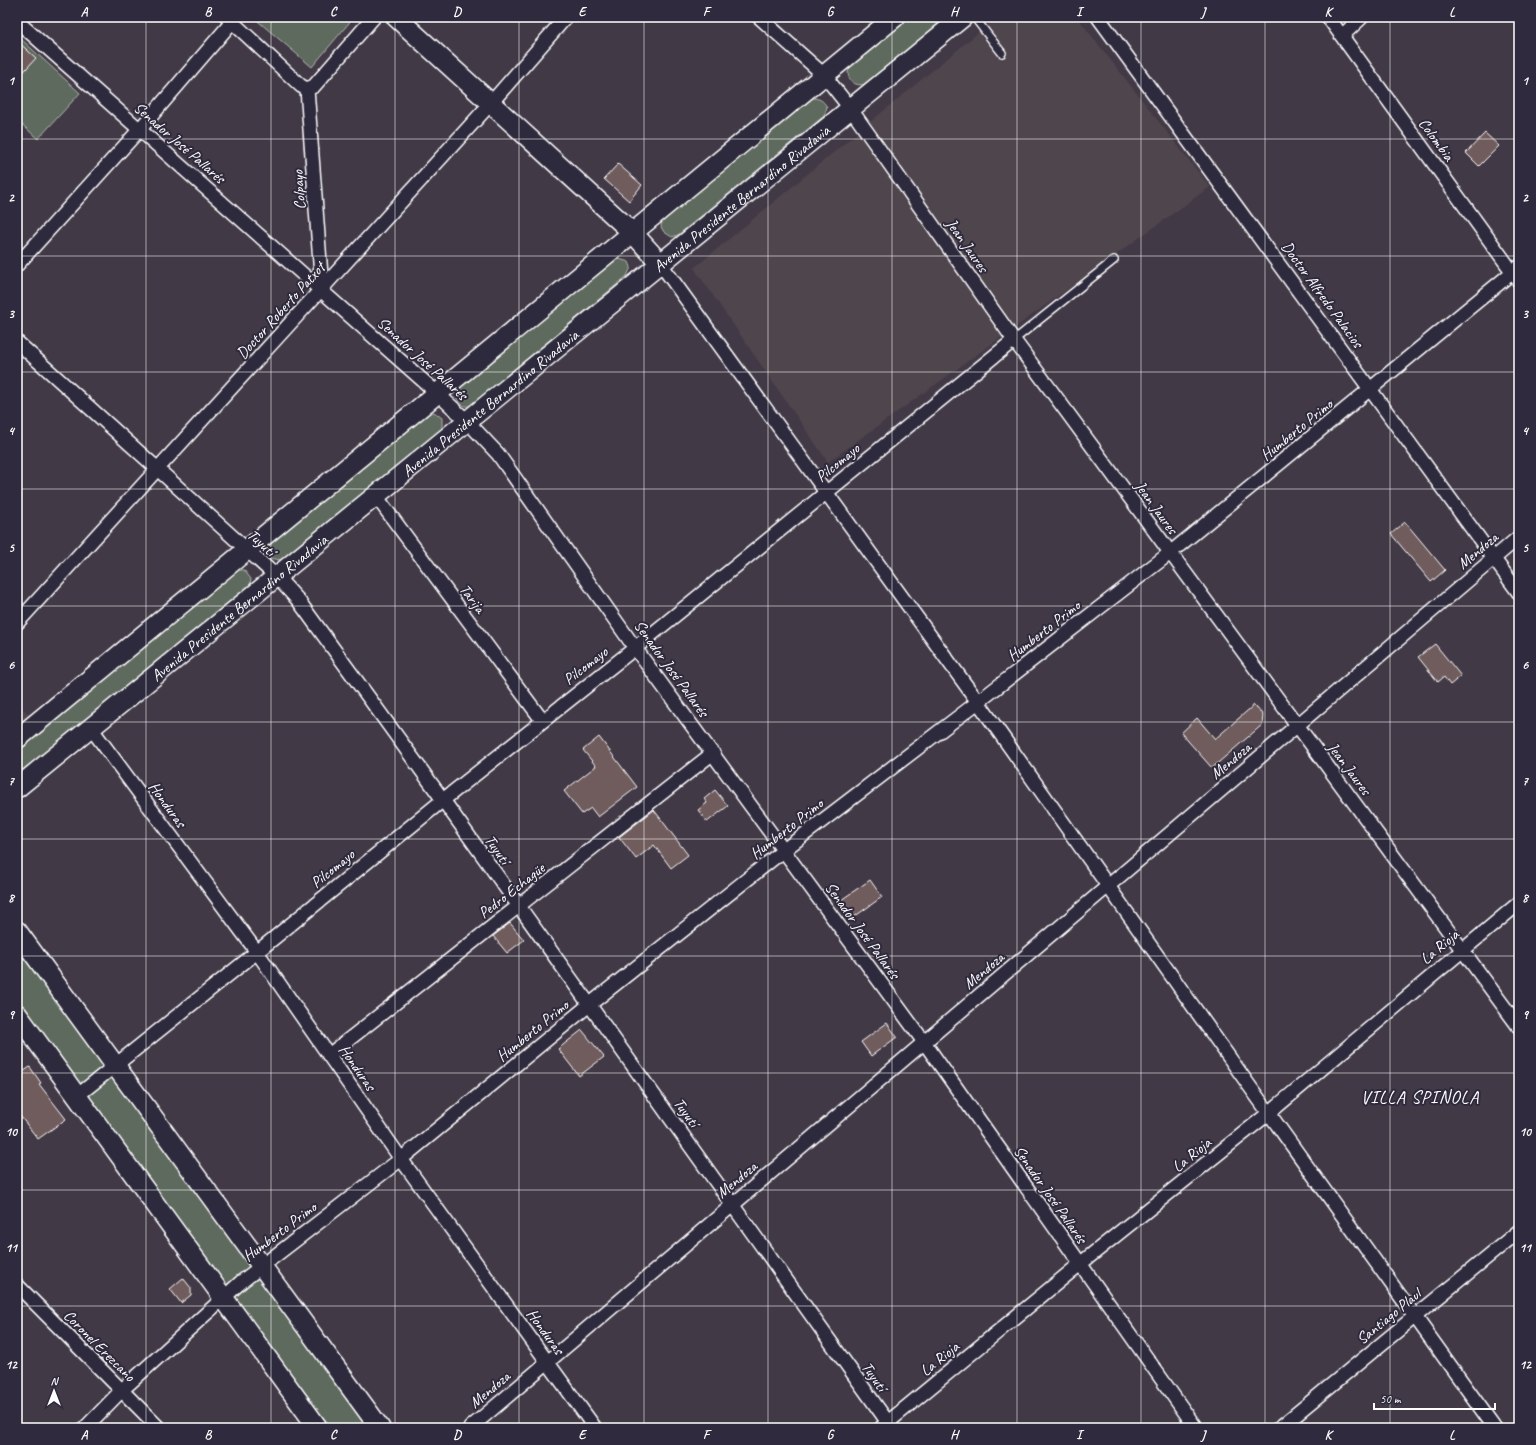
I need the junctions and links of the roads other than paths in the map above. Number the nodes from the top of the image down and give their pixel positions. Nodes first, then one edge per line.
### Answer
1 (374, 17) edge
2 (396, 17) edge
3 (566, 17) edge
4 (759, 17) edge
5 (895, 17) edge
6 (963, 17) edge
7 (974, 17) edge
8 (1098, 17) edge
9 (1328, 17) edge
10 (1362, 17) edge
11 (229, 20) edge
12 (17, 21) edge
13 (1342, 36) junction
14 (1002, 53) dead end
15 (824, 75) junction
16 (307, 89) junction
17 (491, 103) junction
18 (850, 108) junction
19 (140, 129) junction
20 (633, 233) junction
21 (1114, 260) dead end
22 (660, 263) junction
23 (17, 265) edge
24 (1517, 274) edge
25 (322, 289) junction
26 (1014, 340) junction
27 (17, 342) edge
28 (1371, 389) junction
29 (437, 393) junction
30 (467, 421) junction
31 (158, 469) junction
32 (825, 493) junction
33 (376, 496) junction
34 (1519, 537) edge
35 (246, 551) junction
36 (1170, 553) junction
37 (1494, 558) junction
38 (276, 576) junction
39 (1519, 593) edge
40 (17, 623) edge
41 (635, 648) junction
42 (978, 702) junction
43 (542, 720) junction
44 (1297, 726) junction
45 (91, 728) junction
46 (17, 739) edge
47 (713, 753) junction
48 (17, 788) edge
49 (443, 800) junction
50 (784, 850) junction
51 (1108, 886) junction
52 (1519, 903) edge
53 (518, 906) junction
54 (17, 931) edge
55 (1463, 949) junction
56 (257, 952) junction
57 (589, 1005) junction
58 (17, 1014) edge
59 (1519, 1027) edge
60 (924, 1042) junction
61 (329, 1054) junction
62 (116, 1066) junction
63 (77, 1096) junction
64 (1269, 1113) junction
65 (401, 1159) junction
66 (733, 1205) junction
67 (1519, 1231) edge
68 (1080, 1264) junction
69 (263, 1266) junction
70 (17, 1285) edge
71 (222, 1298) junction
72 (1415, 1316) junction
73 (548, 1362) junction
74 (122, 1390) junction
75 (887, 1426) edge
76 (84, 1428) edge
77 (159, 1428) edge
78 (318, 1428) edge
79 (380, 1428) edge
80 (470, 1428) edge
81 (595, 1428) edge
82 (1196, 1428) edge
83 (1279, 1428) edge
84 (1494, 1428) edge

1 - 16 street
2 - 17 main road
3 - 17 street, Doctor Roberto Patxot
4 - 15 street, Jean Jaures
5 - 15 main road
6 - 18 main road, Avenida Presidente Bernardino Rivadavia
7 - 14 lane
8 - 28 street, Doctor Alfredo Palacios
9 - 13 street, Colombia
10 - 13 street
11 - 16 street
11 - 19 street
12 - 19 street, Senador José Pallarés
13 - 24 street, Colombia
15 - 18 street, Jean Jaures
15 - 20 main road
16 - 25 street, Colpayo
17 - 20 main road
17 - 25 street, Doctor Roberto Patxot
18 - 22 main road, Avenida Presidente Bernardino Rivadavia
18 - 26 street, Jean Jaures
19 - 23 street
19 - 25 street, Senador José Pallarés
20 - 22 main road
20 - 29 main road
21 - 26 lane, Pilcomayo
22 - 30 main road, Avenida Presidente Bernardino Rivadavia
22 - 32 street
24 - 28 street, Humberto Primo
25 - 29 street, Senador José Pallarés
25 - 31 street, Doctor Roberto Patxot
26 - 32 street, Pilcomayo
26 - 36 street, Jean Jaures
27 - 31 street, Tuyutí
28 - 36 street, Humberto Primo
28 - 37 street, Doctor Alfredo Palacios
29 - 30 street, Senador José Pallarés
29 - 35 main road
30 - 33 main road, Avenida Presidente Bernardino Rivadavia
30 - 41 street, Senador José Pallarés
31 - 35 street, Tuyutí
31 - 40 street, Doctor Roberto Patxot
32 - 41 street, Pilcomayo
32 - 42 street
33 - 38 main road, Avenida Presidente Bernardino Rivadavia
33 - 43 street, Tarija
34 - 37 street, Mendoza
35 - 38 street, Tuyutí
35 - 46 main road
36 - 42 street, Humberto Primo
36 - 44 street, Jean Jaures
37 - 39 street, Doctor Alfredo Palacios
37 - 44 street, Mendoza
38 - 45 main road, Avenida Presidente Bernardino Rivadavia
38 - 49 street, Tuyutí
41 - 43 street, Pilcomayo
41 - 47 street, Senador José Pallarés
42 - 50 street, Humberto Primo
42 - 51 street
43 - 49 street, Pilcomayo
44 - 51 street, Mendoza
44 - 55 street, Jean Jaures
45 - 48 main road, Avenida Presidente Bernardino Rivadavia
45 - 56 street, Honduras
47 - 50 street, Senador José Pallarés
47 - 53 street, Pedro Echagüe
49 - 53 street, Tuyutí
49 - 56 street, Pilcomayo
50 - 57 street, Humberto Primo
50 - 60 street, Senador José Pallarés
51 - 60 street, Mendoza
51 - 64 street
52 - 55 street, La Rioja
53 - 57 street, Tuyutí
53 - 61 street, Pedro Echagüe
54 - 62 main road
55 - 59 street, Jean Jaures
55 - 64 street, La Rioja
56 - 61 street, Honduras
56 - 62 street, Pilcomayo
57 - 65 street, Humberto Primo
57 - 66 street, Tuyutí
58 - 63 main road
60 - 66 street, Mendoza
60 - 68 street, Senador José Pallarés
61 - 65 street, Honduras
62 - 63 street, Pilcomayo
62 - 69 main road
63 - 71 main road
64 - 68 street, La Rioja
64 - 72 street
65 - 69 street, Humberto Primo
65 - 73 street, Honduras
66 - 73 street, Mendoza
66 - 75 street, Tuyutí
67 - 72 street, Santiago Plaul
68 - 75 street, La Rioja
68 - 82 street, Senador José Pallarés
69 - 71 street, Humberto Primo
69 - 79 main road
70 - 74 street, Coronel Erezcano
71 - 74 street, Humberto Primo
71 - 78 main road
72 - 83 street, Santiago Plaul
72 - 84 street
73 - 80 street, Mendoza
73 - 81 street, Honduras
74 - 76 street, Humberto Primo
74 - 77 street, Coronel Erezcano

